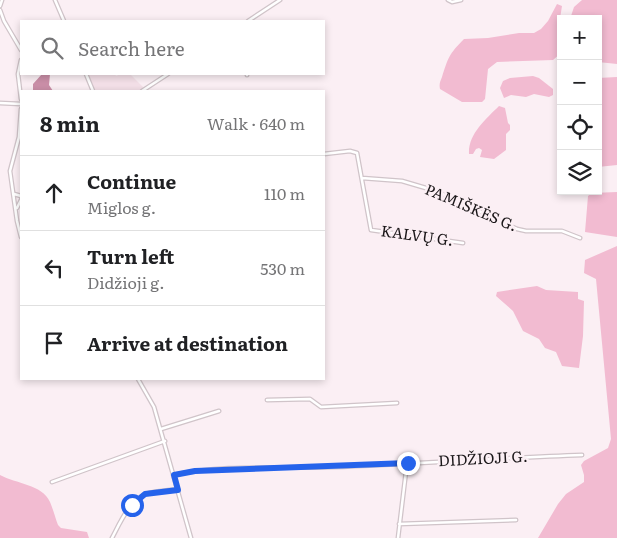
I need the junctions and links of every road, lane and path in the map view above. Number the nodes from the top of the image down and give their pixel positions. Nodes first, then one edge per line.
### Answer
1 (2, 0) edge
2 (55, 0) edge
3 (280, 0) edge
4 (448, 0) edge
5 (462, 0) edge
6 (0, 6) edge
7 (0, 10) edge
8 (64, 20) edge
9 (250, 20) edge
10 (20, 48) edge
11 (20, 65) edge
12 (86, 75) edge
13 (166, 75) edge
14 (93, 90) edge
15 (144, 90) edge
16 (20, 91) edge
17 (0, 103) edge
18 (20, 104) edge
19 (20, 123) edge
20 (325, 154) edge
21 (362, 178) junction
22 (14, 194) junction
23 (20, 196) edge
24 (20, 202) edge
25 (16, 209) junction
26 (20, 233) edge
27 (580, 238) dead end
28 (463, 243) dead end
29 (139, 380) edge
30 (267, 400) dead end
31 (397, 403) dead end
32 (219, 411) dead end
33 (161, 429) junction
34 (165, 441) junction
35 (582, 455) dead end
36 (408, 463) junction
37 (174, 475) junction
38 (52, 482) dead end
39 (178, 490) junction
40 (516, 520) dead end
41 (400, 524) junction
42 (112, 538) edge
43 (191, 538) edge
44 (398, 538) edge

1 - 6 street
2 - 8 street
3 - 9 street
4 - 5 street
7 - 10 street
11 - 16 street
12 - 14 street
13 - 15 street
17 - 18 street
19 - 22 street
20 - 21 street
21 - 27 street, PAMIŠKĖS G.
21 - 28 street, KALVŲ G.
22 - 23 street
22 - 25 street
24 - 25 street
25 - 26 street
29 - 33 street
30 - 31 street
32 - 33 street
33 - 34 street
34 - 37 street
34 - 38 street
35 - 36 street, DIDŽIOJI G.
36 - 37 street, DIDŽIOJI G.
36 - 41 street
37 - 39 street
39 - 42 street
39 - 43 street
40 - 41 street
41 - 44 street

